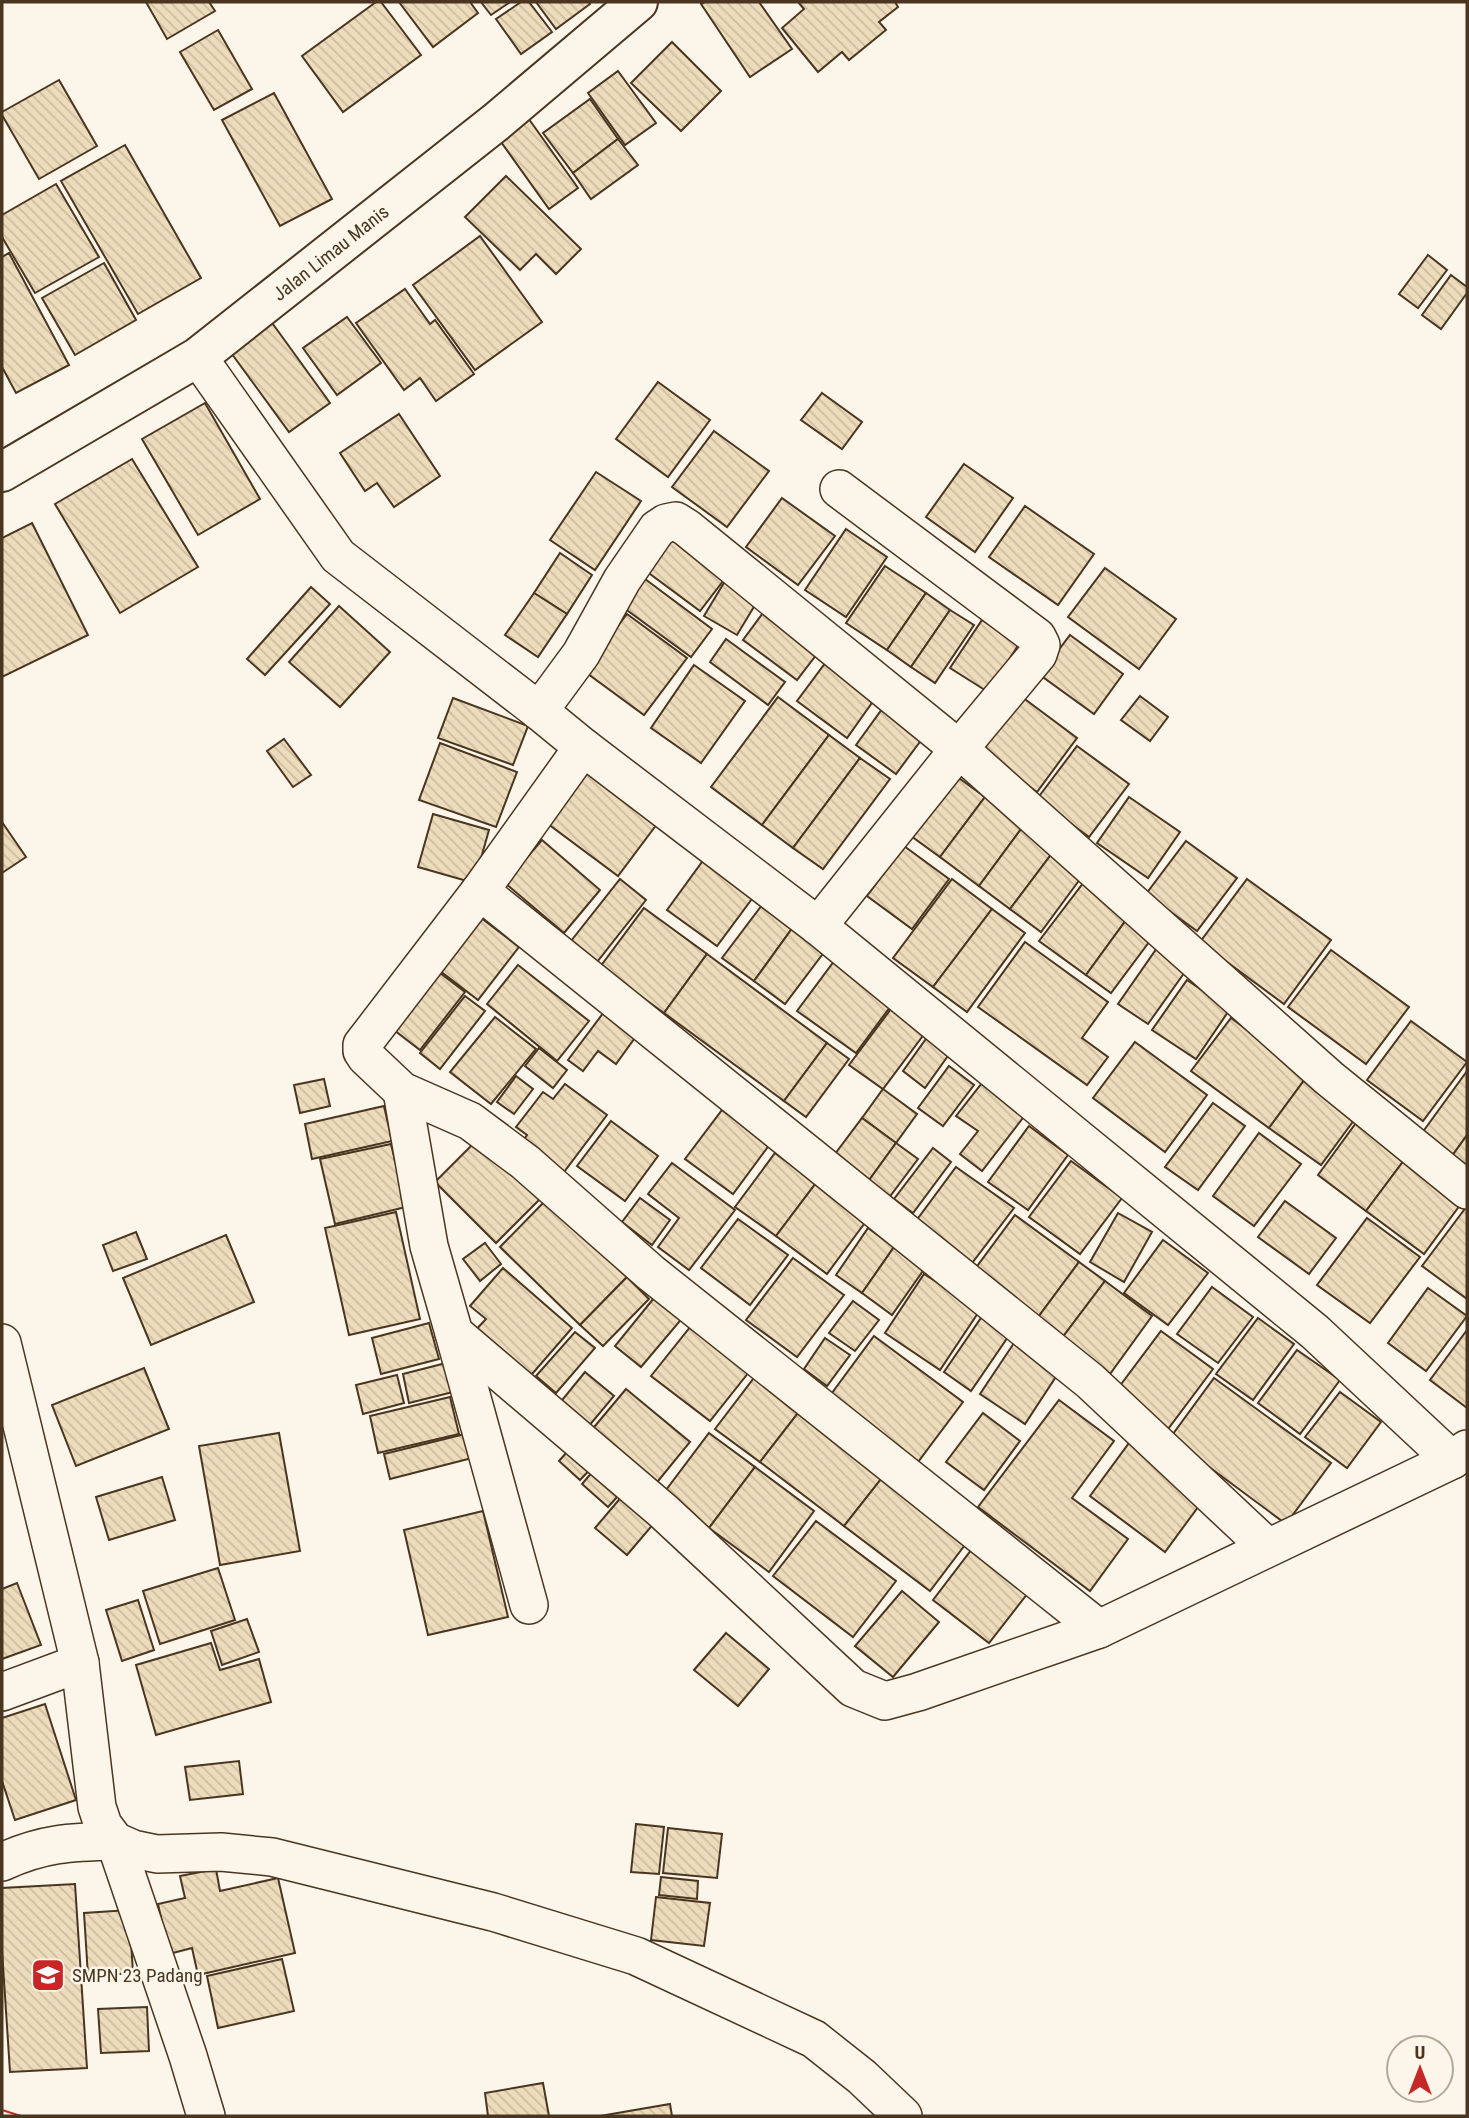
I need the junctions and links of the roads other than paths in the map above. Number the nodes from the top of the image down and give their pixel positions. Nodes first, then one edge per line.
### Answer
1 (638, 2) edge
2 (198, 357) junction
3 (2, 471) edge
4 (839, 489) dead end
5 (538, 711) junction
6 (583, 747) junction
7 (959, 749) junction
8 (480, 891) junction
9 (818, 926) junction
10 (402, 1091) junction
11 (1467, 1190) edge
12 (454, 1333) junction
13 (2, 1343) edge
14 (1459, 1454) edge
15 (1267, 1547) junction
16 (529, 1605) dead end
17 (1098, 1629) junction
18 (80, 1663) junction
19 (2, 1692) edge
20 (115, 1841) junction
21 (2, 1862) edge
22 (206, 2116) edge
23 (903, 2116) edge

1 - 2 street, Jalan Limau Manis
2 - 3 street, Jalan Limau Manis
2 - 5 street
4 - 7 street
5 - 6 street
5 - 7 street
6 - 8 street
6 - 9 street
7 - 9 street
7 - 11 street
8 - 10 street
8 - 15 street
9 - 14 street
10 - 12 street
10 - 17 street
12 - 16 street
12 - 17 street
13 - 18 street
14 - 15 street
15 - 17 street
18 - 19 street
18 - 20 street
20 - 21 street
20 - 22 street
20 - 23 street

